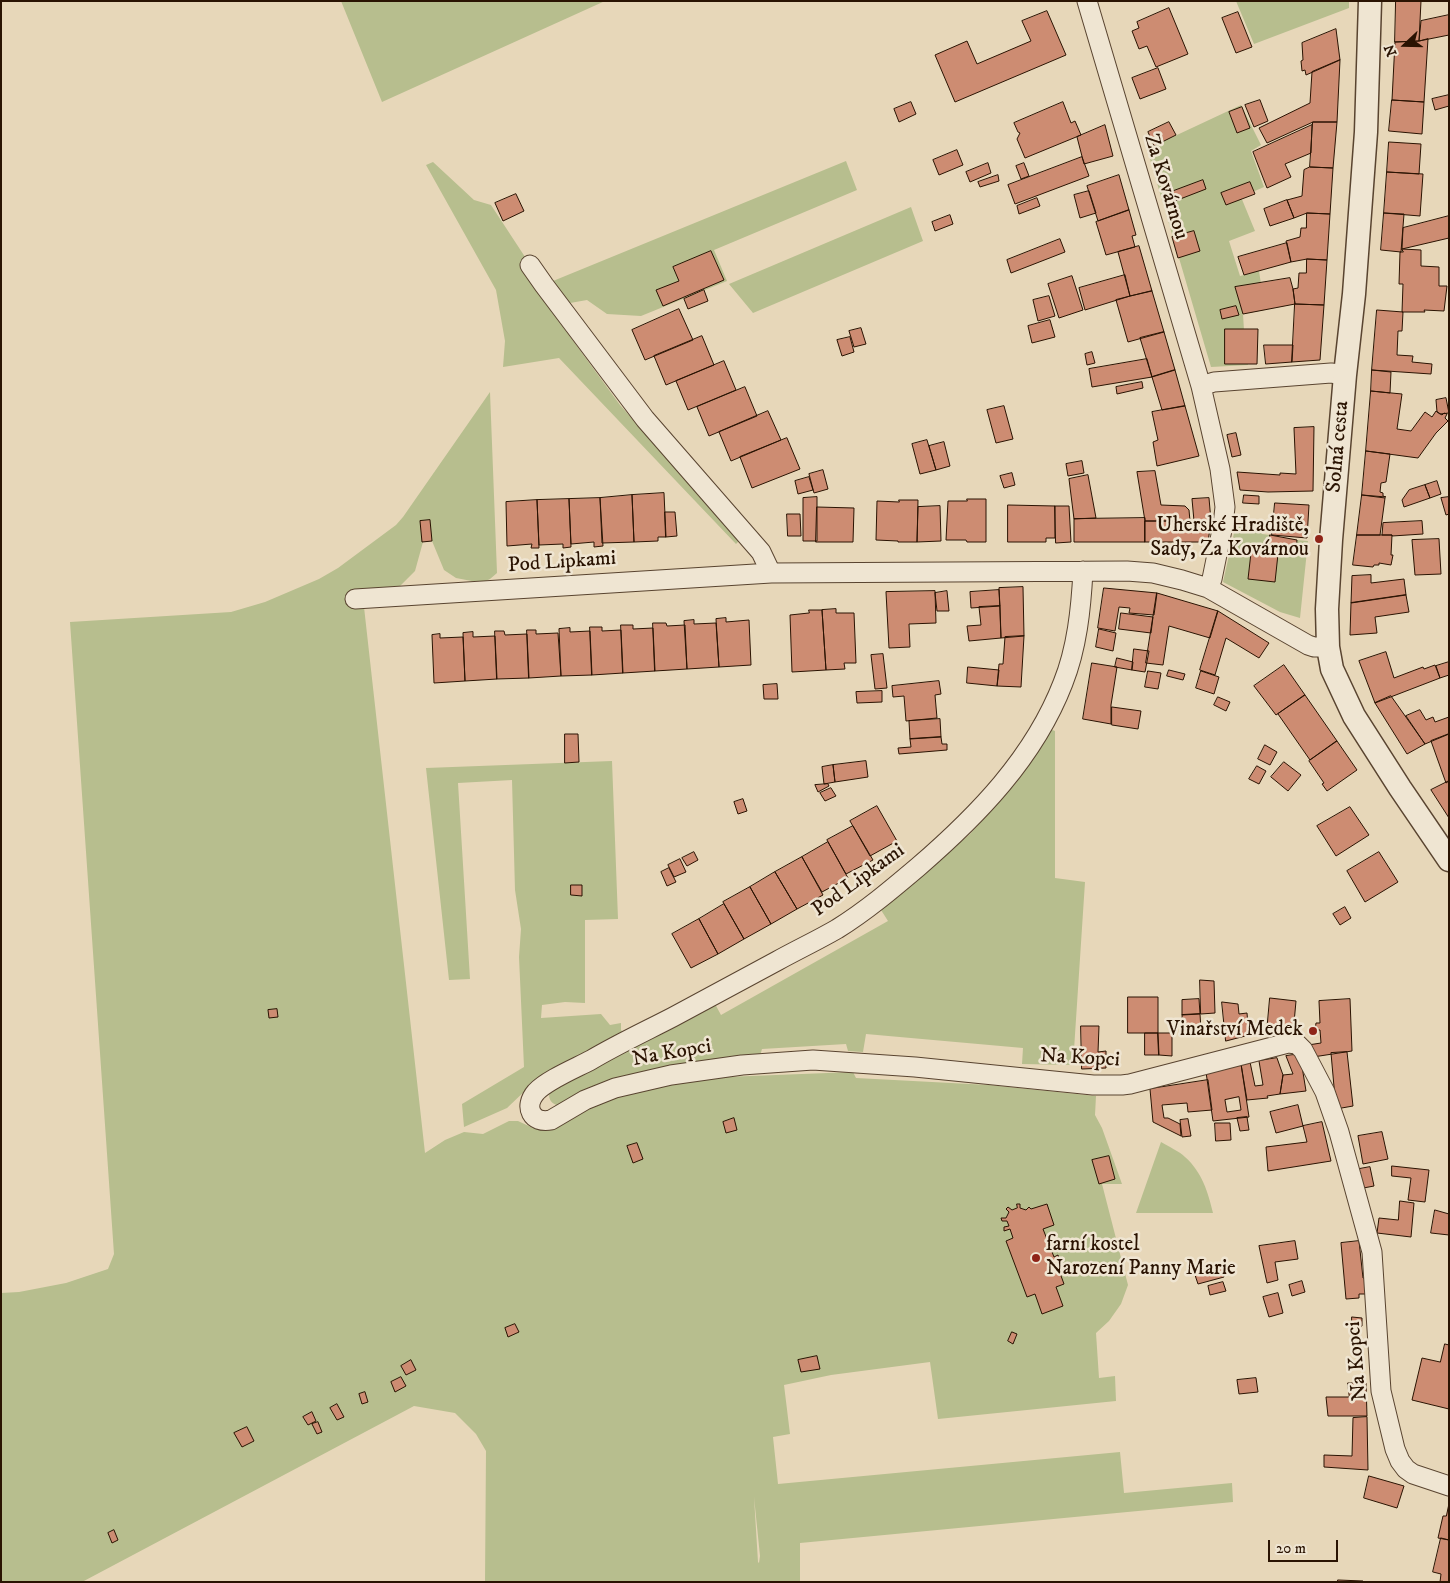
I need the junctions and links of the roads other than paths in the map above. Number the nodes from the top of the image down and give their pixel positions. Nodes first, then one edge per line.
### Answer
1 (1087, 1) edge
2 (1370, 1) edge
3 (530, 265) dead end
4 (1345, 375) junction
5 (1201, 386) junction
6 (1083, 571) junction
7 (771, 573) junction
8 (1208, 588) junction
9 (356, 599) dead end
10 (1328, 647) junction
11 (1449, 860) edge
12 (530, 1109) joint
13 (1449, 1486) edge

1 - 5 street, Za Kovárnou
2 - 4 street, Solná cesta
3 - 7 street
4 - 5 street
4 - 10 street, Solná cesta
5 - 8 street, Za Kovárnou
6 - 7 street, Pod Lipkami
6 - 8 street, Pod Lipkami
6 - 12 street, Pod Lipkami
7 - 9 street, Pod Lipkami
8 - 10 street, Pod Lipkami
10 - 11 street, Solná cesta
12 - 13 street, Na Kopci

